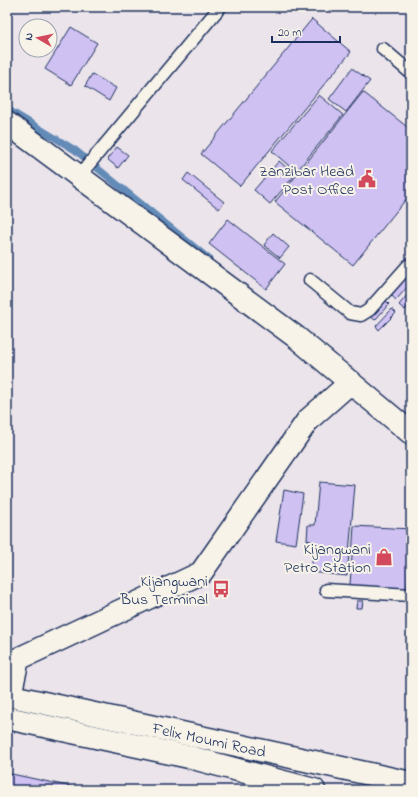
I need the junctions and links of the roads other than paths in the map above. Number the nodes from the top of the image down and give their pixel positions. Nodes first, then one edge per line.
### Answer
1 (220, 7) edge
2 (383, 49) dead end
3 (411, 73) edge
4 (7, 123) edge
5 (79, 176) junction
6 (411, 264) edge
7 (310, 280) dead end
8 (351, 382) junction
9 (411, 433) edge
10 (326, 590) dead end
11 (411, 595) edge
12 (8, 695) edge
13 (7, 718) edge
14 (411, 783) edge
15 (314, 790) edge

1 - 5 lane
2 - 3 lane
4 - 5 street
5 - 8 street
6 - 7 lane
8 - 9 street
8 - 12 street
10 - 11 lane
12 - 14 street, Felix Moumi Road
13 - 15 street, Felix Moumi Road

